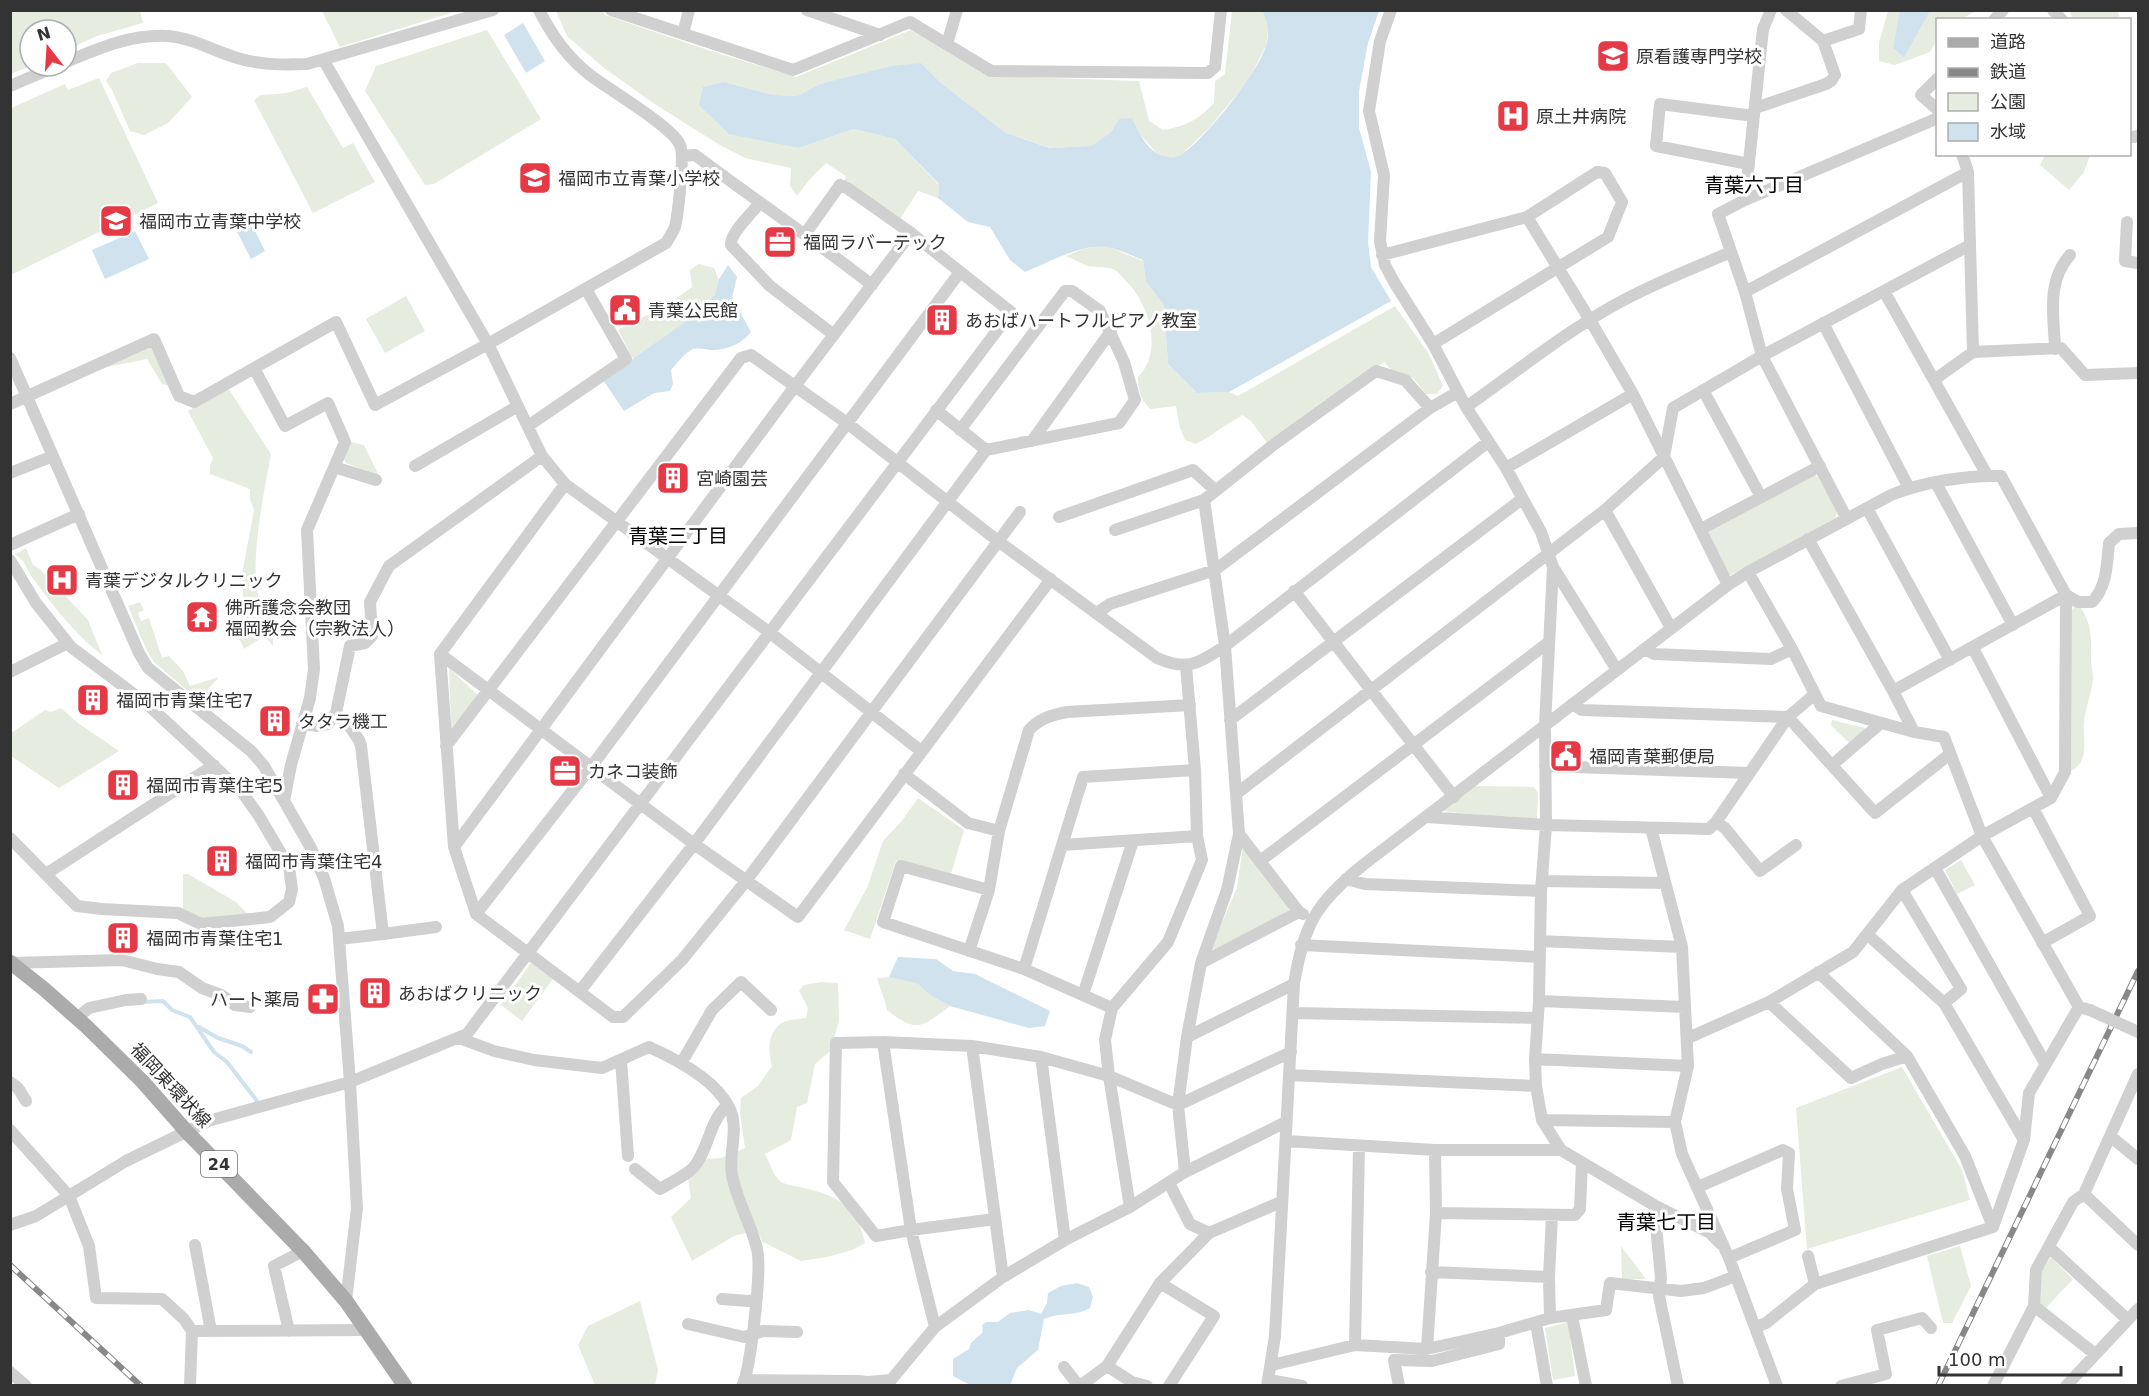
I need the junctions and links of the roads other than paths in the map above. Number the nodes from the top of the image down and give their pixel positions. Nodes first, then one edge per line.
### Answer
1 (493, 10) edge
2 (539, 10) edge
3 (611, 10) edge
4 (689, 10) edge
5 (807, 10) edge
6 (957, 10) edge
7 (1221, 10) edge
8 (1390, 10) edge
9 (1771, 10) edge
10 (1786, 10) edge
11 (1860, 10) edge
12 (683, 34) junction
13 (880, 35) junction
14 (1824, 42) junction
15 (947, 44) junction
16 (78, 57) edge
17 (324, 61) junction
18 (29, 78) edge
19 (1936, 80) edge
20 (10, 86) edge
21 (1936, 108) edge
22 (1754, 112) junction
23 (1936, 119) edge
24 (683, 156) junction
25 (1963, 156) edge
26 (1749, 164) junction
27 (1968, 172) junction
28 (1745, 200) junction
29 (760, 203) junction
30 (1527, 217) junction
31 (2127, 222) dead end
32 (911, 233) junction
33 (805, 234) junction
34 (1970, 245) junction
35 (1731, 252) junction
36 (1382, 255) junction
37 (2070, 255) dead end
38 (2139, 262) edge
39 (1557, 268) junction
40 (960, 272) junction
41 (872, 285) junction
42 (586, 289) junction
43 (1884, 291) junction
44 (1745, 292) junction
45 (1590, 320) junction
46 (1823, 324) junction
47 (1111, 331) junction
48 (834, 335) junction
49 (488, 344) junction
50 (1433, 344) junction
51 (2055, 349) junction
52 (1973, 352) junction
53 (1762, 356) junction
54 (10, 358) edge
55 (254, 368) junction
56 (2139, 374) edge
57 (1935, 380) junction
58 (795, 386) junction
59 (1703, 390) junction
60 (1458, 392) junction
61 (1633, 394) junction
62 (28, 397) junction
63 (10, 404) edge
64 (518, 406) junction
65 (1466, 406) junction
66 (1430, 408) junction
67 (936, 410) junction
68 (847, 423) junction
69 (528, 426) junction
70 (960, 430) junction
71 (1032, 441) junction
72 (1488, 442) junction
73 (986, 450) junction
74 (53, 456) junction
75 (542, 456) junction
76 (1664, 457) junction
77 (897, 462) junction
78 (415, 466) dead end
79 (1820, 466) junction
80 (334, 467) junction
81 (1506, 468) junction
82 (10, 473) edge
83 (1987, 475) junction
84 (375, 480) dead end
85 (1936, 483) junction
86 (565, 484) junction
87 (1909, 488) junction
88 (1215, 490) junction
89 (1761, 497) junction
90 (1522, 499) junction
91 (1204, 500) junction
92 (947, 502) junction
93 (1867, 508) junction
94 (1605, 510) junction
95 (1020, 512) dead end
96 (79, 514) junction
97 (1059, 517) dead end
98 (1847, 519) junction
99 (616, 520) junction
100 (1701, 529) junction
101 (1115, 530) dead end
102 (2139, 532) edge
103 (1808, 538) junction
104 (998, 541) junction
105 (10, 545) edge
106 (1549, 554) junction
107 (669, 558) junction
108 (10, 560) edge
109 (1553, 567) junction
110 (1215, 570) junction
111 (1748, 572) junction
112 (1051, 579) junction
113 (1728, 585) junction
114 (1294, 591) junction
115 (719, 595) junction
116 (2066, 595) junction
117 (1097, 613) junction
118 (2013, 625) junction
119 (1671, 628) junction
120 (769, 632) junction
121 (1334, 642) junction
122 (1549, 642) junction
123 (68, 643) junction
124 (1225, 646) junction
125 (1973, 648) junction
126 (1644, 649) junction
127 (1791, 649) junction
128 (440, 654) junction
129 (1950, 660) junction
130 (1186, 666) junction
131 (1617, 670) junction
132 (10, 672) edge
133 (821, 673) junction
134 (489, 690) junction
135 (1371, 690) junction
136 (1893, 691) junction
137 (1815, 694) junction
138 (1572, 704) junction
139 (1190, 705) junction
140 (871, 712) junction
141 (333, 717) junction
142 (1788, 717) junction
143 (1230, 720) junction
144 (302, 723) junction
145 (1881, 723) junction
146 (1545, 725) junction
147 (541, 730) junction
148 (1914, 732) junction
149 (1413, 744) junction
150 (446, 746) junction
151 (921, 752) junction
152 (1950, 754) junction
153 (214, 765) junction
154 (1832, 765) junction
155 (1545, 766) junction
156 (591, 767) junction
157 (1196, 770) junction
158 (1749, 773) junction
159 (904, 774) junction
160 (1236, 794) junction
161 (1454, 797) junction
162 (2051, 798) junction
163 (284, 801) junction
164 (640, 804) junction
165 (2033, 808) junction
166 (1426, 817) junction
167 (1716, 822) junction
168 (1546, 825) junction
169 (1651, 828) junction
170 (999, 831) junction
171 (1239, 834) junction
172 (1197, 836) junction
173 (1982, 836) junction
174 (10, 838) edge
175 (1133, 841) junction
176 (694, 844) junction
177 (1062, 845) junction
178 (1796, 845) dead end
179 (454, 847) junction
180 (1260, 861) junction
181 (1935, 868) junction
182 (46, 874) junction
183 (1346, 879) junction
184 (746, 881) junction
185 (1665, 883) junction
186 (1541, 886) junction
187 (989, 890) junction
188 (1902, 890) junction
189 (1299, 912) junction
190 (476, 915) junction
191 (1312, 920) junction
192 (436, 927) dead end
193 (383, 934) junction
194 (1868, 935) junction
195 (339, 939) junction
196 (1540, 941) junction
197 (2042, 943) junction
198 (1301, 945) junction
199 (1682, 947) junction
200 (969, 951) junction
201 (528, 954) junction
202 (1540, 957) junction
203 (11, 962) edge
204 (1201, 963) junction
205 (1024, 969) junction
206 (1818, 972) junction
207 (1294, 984) junction
208 (580, 991) junction
209 (1083, 995) junction
210 (141, 999) dead end
211 (1539, 1001) junction
212 (1769, 1002) junction
213 (1944, 1003) junction
214 (250, 1007) dead end
215 (1685, 1007) junction
216 (1112, 1008) junction
217 (2084, 1009) junction
218 (771, 1010) dead end
219 (1293, 1013) junction
220 (77, 1018) junction
221 (1537, 1018) junction
222 (2139, 1032) edge
223 (1187, 1037) junction
224 (459, 1038) junction
225 (1688, 1038) junction
226 (883, 1042) junction
227 (972, 1046) junction
228 (1291, 1052) junction
229 (1908, 1056) junction
230 (1041, 1057) junction
231 (1535, 1059) junction
232 (621, 1060) junction
233 (682, 1062) junction
234 (2045, 1063) junction
235 (1688, 1066) junction
236 (1289, 1075) junction
237 (1109, 1076) junction
238 (2138, 1079) edge
239 (10, 1082) edge
240 (350, 1082) junction
241 (1536, 1086) junction
242 (26, 1101) dead end
243 (728, 1105) junction
244 (1178, 1105) junction
245 (1542, 1120) junction
246 (1287, 1122) junction
247 (1675, 1122) junction
248 (10, 1130) edge
249 (187, 1132) junction
250 (2110, 1136) junction
251 (2024, 1140) junction
252 (1286, 1141) junction
253 (1359, 1147) junction
254 (1435, 1150) junction
255 (1561, 1150) junction
256 (628, 1156) dead end
257 (2139, 1159) edge
258 (1582, 1162) junction
259 (635, 1169) dead end
260 (1185, 1172) junction
261 (1169, 1183) junction
262 (1698, 1187) junction
263 (2084, 1194) junction
264 (69, 1196) junction
265 (1281, 1202) junction
266 (1654, 1204) junction
267 (1130, 1207) junction
268 (1436, 1213) junction
269 (1552, 1215) junction
270 (995, 1219) junction
271 (11, 1223) edge
272 (1993, 1227) junction
273 (912, 1230) junction
274 (1209, 1233) junction
275 (1065, 1240) junction
276 (1721, 1244) junction
277 (195, 1245) dead end
278 (2139, 1245) edge
279 (2049, 1247) junction
280 (303, 1251) junction
281 (1808, 1256) dead end
282 (1729, 1258) junction
283 (1431, 1272) junction
284 (1736, 1276) junction
285 (1003, 1277) junction
286 (1549, 1277) junction
287 (1160, 1283) junction
288 (1815, 1284) junction
289 (1660, 1288) junction
290 (722, 1299) dead end
291 (755, 1299) junction
292 (346, 1301) junction
293 (2034, 1306) junction
294 (2139, 1309) edge
295 (1572, 1316) junction
296 (1550, 1318) junction
297 (2128, 1320) junction
298 (1536, 1323) junction
299 (688, 1324) dead end
300 (935, 1327) junction
301 (1756, 1327) junction
302 (1931, 1328) dead end
303 (367, 1330) junction
304 (192, 1331) junction
305 (211, 1331) junction
306 (289, 1331) junction
307 (797, 1332) dead end
308 (1499, 1333) junction
309 (752, 1336) junction
310 (1355, 1345) junction
311 (1427, 1349) junction
312 (2096, 1354) junction
313 (1272, 1365) junction
314 (1107, 1366) junction
315 (1064, 1367) dead end
316 (10, 1372) edge
317 (744, 1383) edge
318 (1268, 1383) edge
319 (868, 1384) edge
320 (1299, 1385) edge
321 (26, 1386) edge
322 (190, 1386) edge
323 (405, 1386) edge
324 (1080, 1386) edge
325 (1147, 1386) edge
326 (1169, 1386) edge
327 (1399, 1386) edge
328 (1547, 1386) edge
329 (1586, 1386) edge
330 (1678, 1386) edge
331 (1777, 1386) edge
332 (1841, 1386) edge
333 (1993, 1386) edge
334 (2066, 1386) edge

1 - 17 street
2 - 24 street
3 - 12 street
4 - 12 street
5 - 13 street
6 - 15 street
7 - 15 street
8 - 36 street
9 - 22 street
10 - 14 street
11 - 14 street
12 - 13 street
13 - 15 street
14 - 22 street
16 - 17 street
17 - 49 street
18 - 20 street
19 - 21 street
22 - 26 street
22 - 26 street
23 - 28 street
24 - 29 street
24 - 42 street
25 - 27 street
26 - 28 street
27 - 34 street
27 - 44 street
28 - 35 street
29 - 33 street
29 - 48 street
30 - 36 street
30 - 39 street
30 - 39 street
31 - 38 street
32 - 33 street
32 - 40 street
32 - 41 street
33 - 41 street
34 - 43 street
34 - 52 street
35 - 44 street
35 - 45 street
36 - 50 street
37 - 51 street
39 - 45 street
39 - 50 street
40 - 67 street
40 - 68 street
41 - 48 street
42 - 49 street
42 - 69 street
43 - 46 street
43 - 57 street
44 - 53 street
45 - 61 street
45 - 65 street
46 - 53 street
46 - 87 street
47 - 70 street
47 - 71 street
47 - 71 street
48 - 58 street
49 - 55 street
49 - 64 street
50 - 60 street
51 - 52 street
51 - 56 street
52 - 57 street
53 - 59 street
53 - 79 street
54 - 62 street
55 - 62 street
55 - 80 street
57 - 83 street
58 - 68 street
58 - 99 street
58 - 107 street
59 - 76 street
59 - 89 street
60 - 65 street
60 - 66 street
61 - 76 street
61 - 81 street
62 - 63 street
62 - 74 street
64 - 69 street
64 - 78 street
65 - 72 street
66 - 88 street
66 - 110 street
67 - 70 street
67 - 77 street
68 - 77 street
68 - 115 street
69 - 75 street
70 - 73 street
71 - 73 street
72 - 81 street
72 - 114 street
73 - 92 street
74 - 82 street
74 - 96 street
75 - 86 street
75 - 141 street
76 - 94 street
76 - 100 street
77 - 92 street
77 - 120 street
79 - 89 street
79 - 98 street
80 - 84 street
80 - 144 street
81 - 90 street
83 - 85 street
83 - 116 street
85 - 87 street
85 - 118 street
86 - 99 street
86 - 128 street
87 - 93 street
88 - 91 street
88 - 97 street
89 - 100 street
90 - 106 street
90 - 121 street
91 - 101 street
91 - 110 street
92 - 104 street
92 - 133 street
93 - 98 street
93 - 129 street
94 - 106 street
94 - 119 street
95 - 104 street
96 - 105 street
96 - 163 street
98 - 103 street
99 - 107 street
99 - 134 street
100 - 113 street
102 - 116 street
103 - 111 street
103 - 136 street
104 - 112 street
104 - 140 street
106 - 109 street
106 - 135 street
107 - 115 street
107 - 147 street
108 - 123 street
109 - 122 street
109 - 131 street
110 - 117 street
110 - 124 street
111 - 113 street
111 - 127 street
112 - 117 street
112 - 151 street
113 - 119 street
114 - 121 street
114 - 124 street
115 - 120 street
115 - 156 street
116 - 118 street
116 - 162 street
117 - 130 street
118 - 125 street
119 - 126 street
120 - 133 street
120 - 164 street
121 - 135 street
121 - 143 street
122 - 146 street
122 - 149 street
123 - 132 street
123 - 153 street
124 - 130 street
124 - 143 street
125 - 129 street
125 - 162 street
126 - 127 street
126 - 131 street
127 - 137 street
128 - 134 street
128 - 150 street
129 - 136 street
130 - 139 street
131 - 138 street
133 - 140 street
133 - 176 street
134 - 147 street
134 - 150 street
135 - 149 street
135 - 160 street
136 - 148 street
137 - 142 street
137 - 145 street
138 - 142 street
138 - 146 street
139 - 157 street
139 - 170 street
140 - 151 street
140 - 184 street
141 - 144 street
141 - 193 street
142 - 154 street
142 - 158 street
143 - 160 street
144 - 163 street
145 - 148 street
145 - 154 street
146 - 155 street
146 - 161 street
147 - 156 street
147 - 179 street
148 - 152 street
149 - 161 street
149 - 180 street
150 - 179 street
151 - 159 street
152 - 154 street
152 - 173 street
153 - 182 street
153 - 182 street
155 - 158 street
155 - 168 street
156 - 164 street
156 - 190 street
157 - 172 street
157 - 177 street
158 - 167 street
159 - 170 street
159 - 184 street
160 - 171 street
161 - 166 street
162 - 165 street
163 - 195 street
164 - 176 street
164 - 201 street
165 - 173 street
165 - 197 street
166 - 168 street
166 - 183 street
167 - 169 street
167 - 178 street
168 - 169 street
168 - 186 street
169 - 185 street
170 - 187 street
171 - 180 street
171 - 204 street
172 - 175 street
172 - 216 street
173 - 181 street
173 - 197 street
174 - 182 street
175 - 177 street
175 - 209 street
176 - 184 street
176 - 208 street
177 - 205 street
179 - 190 street
180 - 189 street
181 - 188 street
181 - 234 street
183 - 186 street
183 - 191 street
184 - 208 street
185 - 186 street
185 - 199 street
186 - 196 street
187 - 200 street
187 - 200 street
188 - 194 street
188 - 213 street
189 - 191 street
189 - 204 street
190 - 201 street
191 - 198 street
192 - 193 street
193 - 195 street
194 - 206 street
194 - 213 street
195 - 240 street
196 - 199 street
196 - 202 street
197 - 217 street
198 - 202 street
198 - 207 street
199 - 215 street
200 - 205 street
201 - 208 street
201 - 224 street
202 - 211 street
203 - 214 street
203 - 220 main road, 福岡東環状線 / 24
204 - 223 street
205 - 209 street
206 - 212 street
206 - 229 street
207 - 219 street
207 - 223 street
209 - 216 street
210 - 220 street
211 - 215 street
211 - 221 street
212 - 225 street
212 - 229 street
213 - 251 street
215 - 225 street
216 - 237 street
217 - 222 street, bridge
217 - 234 street
218 - 233 street
219 - 221 street
219 - 228 street
220 - 249 main road, 福岡東環状線 / 24
221 - 231 street
223 - 244 street
224 - 232 street
224 - 240 street
225 - 235 street
226 - 227 street
226 - 273 street
226 - 273 street
227 - 230 street
227 - 270 street
228 - 236 street
228 - 244 street
229 - 272 street
230 - 237 street
230 - 275 street
231 - 235 street
231 - 241 street
232 - 233 street
232 - 256 street
233 - 243 street
234 - 251 street
235 - 247 street
236 - 241 street
236 - 246 street
237 - 244 street
237 - 267 street
238 - 250 street
239 - 242 street
240 - 249 street
240 - 292 street
241 - 245 street
243 - 259 street
243 - 291 street
244 - 260 street
245 - 247 street
245 - 255 street
246 - 252 street
246 - 260 street
247 - 262 street
248 - 264 street
249 - 264 street
249 - 280 main road, 福岡東環状線 / 24
250 - 257 street
250 - 263 street
251 - 272 street
252 - 253 street
252 - 265 street
253 - 254 street
253 - 310 street
254 - 255 street
254 - 268 street
255 - 258 street
258 - 266 street
258 - 269 street
260 - 261 street
261 - 267 street
261 - 274 street
262 - 276 street
262 - 282 street
263 - 278 street
263 - 279 street
264 - 271 street
264 - 304 street
265 - 274 street
265 - 313 street
266 - 276 street
266 - 289 street
267 - 275 street
268 - 269 street
268 - 283 street
269 - 286 street
270 - 273 street
270 - 285 street
272 - 288 street
273 - 300 street
274 - 287 street
275 - 285 street
276 - 282 street
277 - 305 street
279 - 293 street
279 - 297 street
280 - 292 main road, 福岡東環状線 / 24
280 - 306 street
281 - 288 street
282 - 284 street
283 - 286 street
283 - 311 street
284 - 289 street
284 - 301 street
285 - 300 street
286 - 296 street
287 - 314 street
287 - 326 street
288 - 301 street
289 - 295 street
289 - 330 street
290 - 291 street
291 - 309 street
292 - 303 main road, 福岡東環状線 / 24
293 - 312 street
293 - 333 street
294 - 297 street
295 - 296 street
295 - 329 street
296 - 298 street
297 - 312 street
298 - 308 street
298 - 328 street
299 - 309 street
300 - 319 street
301 - 331 street
302 - 332 street
303 - 306 street
303 - 323 main road, 福岡東環状線 / 24
304 - 305 street
304 - 322 street
305 - 306 street
307 - 309 street
308 - 311 street
308 - 327 street
309 - 317 street
310 - 311 street
310 - 313 street
312 - 334 street
313 - 318 street
314 - 324 street
314 - 325 street
315 - 324 street
316 - 321 street
317 - 319 street
318 - 320 street

